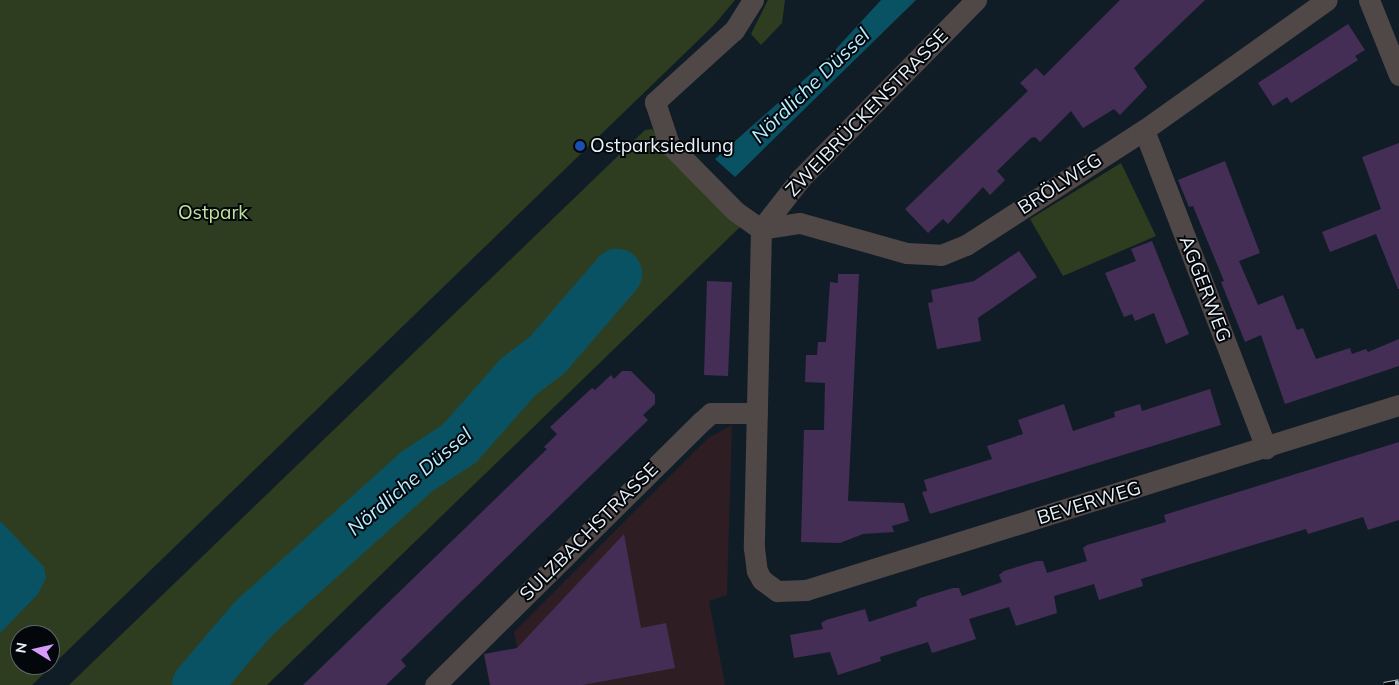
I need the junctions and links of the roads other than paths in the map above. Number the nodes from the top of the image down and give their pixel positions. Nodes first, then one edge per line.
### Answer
1 (753, 0) edge
2 (976, 0) edge
3 (1327, 0) edge
4 (1369, 0) edge
5 (1399, 75) edge
6 (1144, 130) junction
7 (761, 229) junction
8 (1399, 405) edge
9 (757, 413) junction
10 (1266, 448) junction
11 (434, 685) edge

1 - 7 street
2 - 7 street, ZWEIBRÜCKENSTRASSE
3 - 6 street, BRÖLWEG
4 - 5 street
6 - 7 street, BRÖLWEG
6 - 10 street, AGGERWEG
7 - 9 street
8 - 10 street, BEVERWEG
9 - 10 street, BEVERWEG
9 - 11 street, SULZBACHSTRASSE

